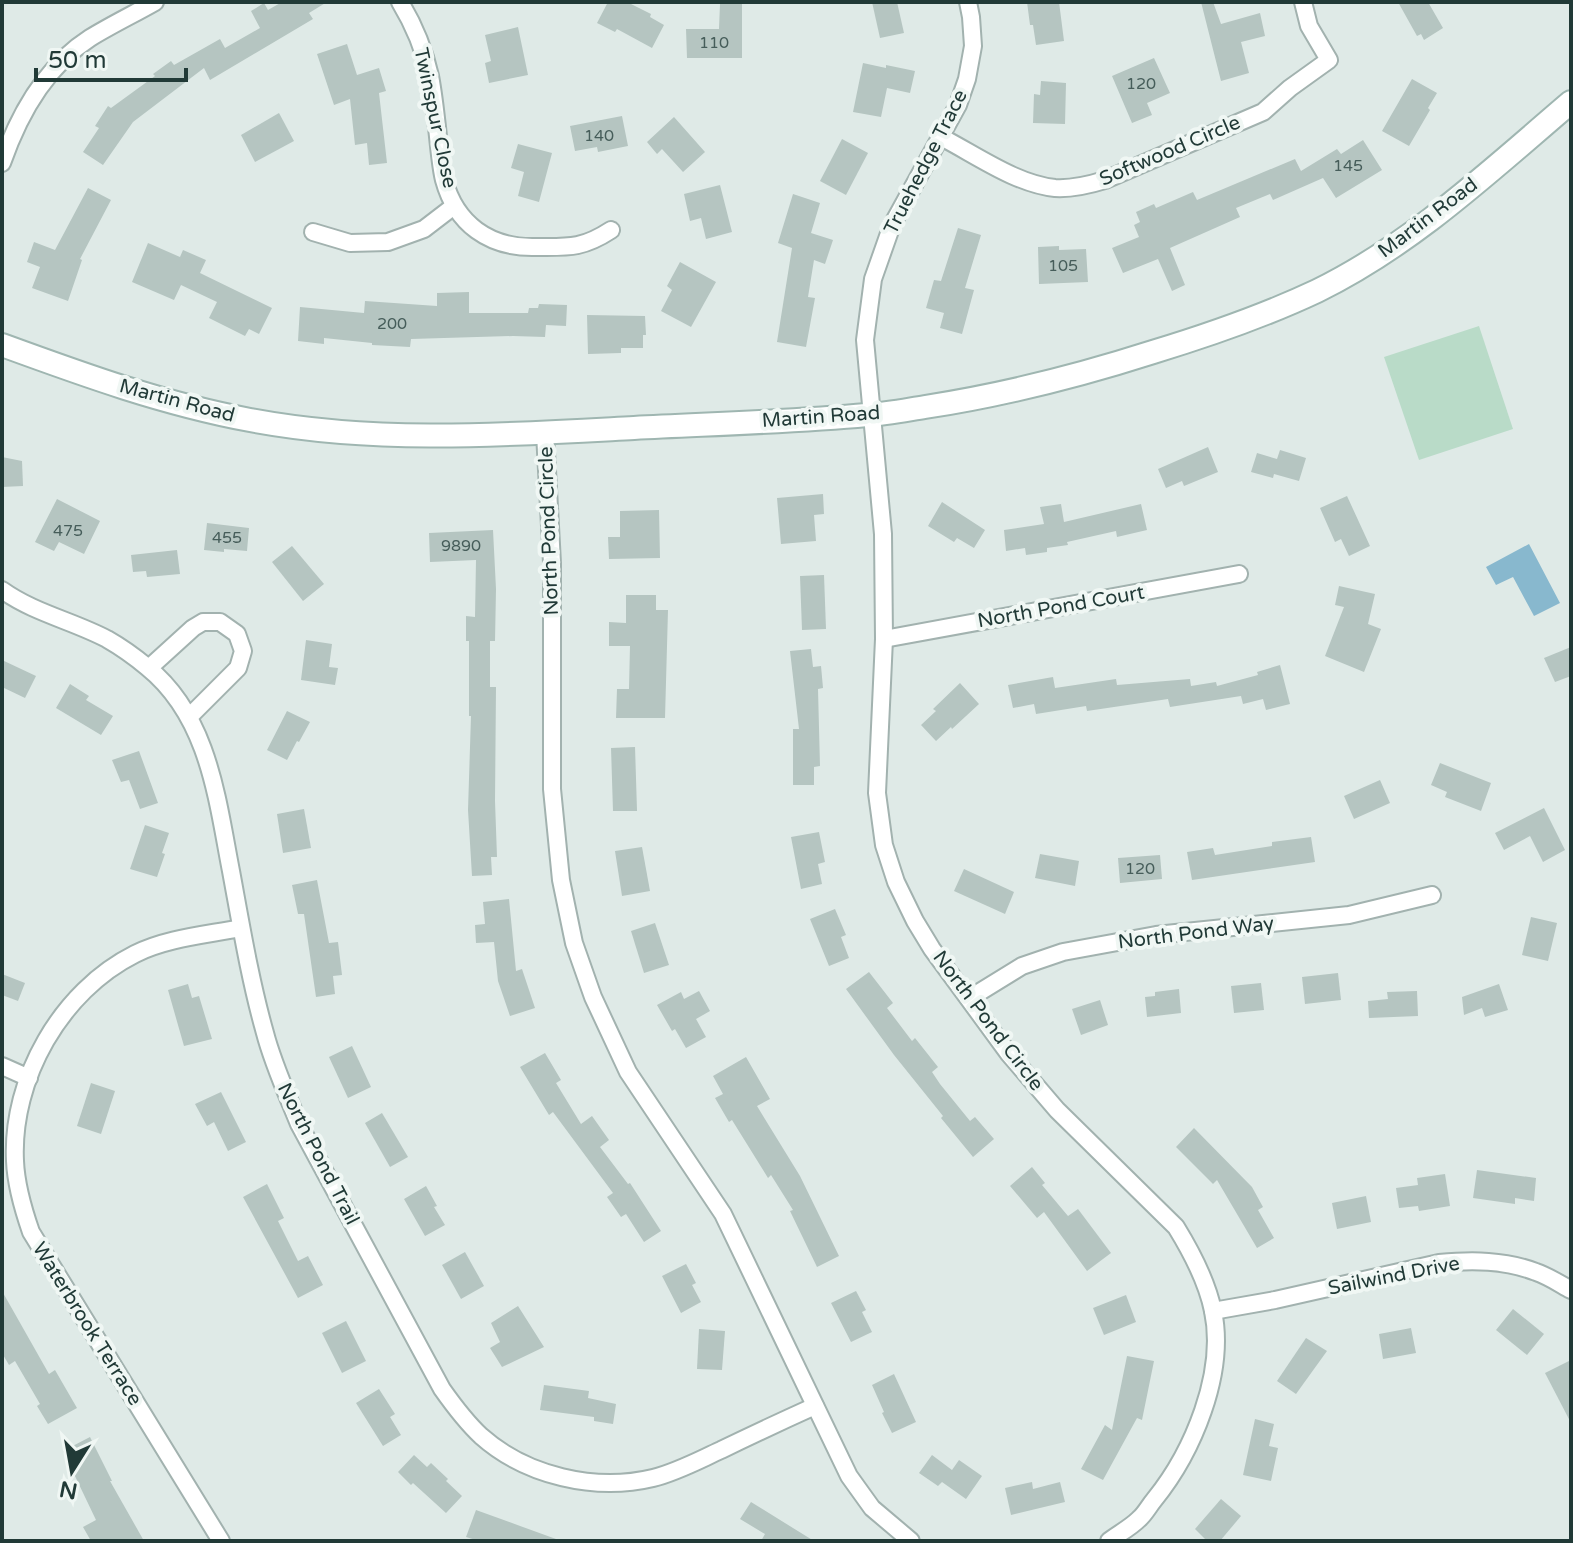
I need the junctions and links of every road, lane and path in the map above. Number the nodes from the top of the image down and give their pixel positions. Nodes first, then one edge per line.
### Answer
1 (155, 2) edge
2 (400, 2) edge
3 (968, 2) edge
4 (1303, 2) edge
5 (132, 8) edge
6 (1571, 102) edge
7 (941, 137) junction
8 (3, 155) edge
9 (454, 206) junction
10 (611, 230) dead end
11 (313, 232) dead end
12 (2, 345) edge
13 (871, 415) junction
14 (545, 433) junction
15 (1239, 574) dead end
16 (2, 590) edge
17 (884, 639) junction
18 (149, 668) junction
19 (189, 717) junction
20 (1432, 895) dead end
21 (241, 928) junction
22 (970, 998) junction
23 (2, 1066) edge
24 (29, 1078) junction
25 (1571, 1290) edge
26 (1213, 1311) junction
27 (815, 1406) junction
28 (221, 1541) edge
29 (911, 1541) edge
30 (1109, 1541) edge

1 - 5 street
2 - 9 street, Twinspur Close
3 - 7 street, Truehedge Trace
4 - 7 street, Softwood Circle
5 - 8 street
6 - 13 street, Martin Road
7 - 13 street, Truehedge Trace
9 - 10 street, Twinspur Close
9 - 11 street
12 - 14 street, Martin Road
13 - 14 street, Martin Road
13 - 17 street, North Pond Circle
14 - 27 street, North Pond Circle
15 - 17 street, North Pond Court
16 - 18 street, North Pond Trail
17 - 22 street, North Pond Circle
18 - 19 street, North Pond Trail
18 - 19 street
19 - 21 street, North Pond Trail
20 - 22 street, North Pond Way
21 - 24 street, Waterbrook Terrace
21 - 27 street, North Pond Trail
22 - 26 street, North Pond Circle
23 - 24 street
24 - 28 street, Waterbrook Terrace
25 - 26 street, Sailwind Drive
26 - 30 street, North Pond Circle
27 - 29 street, North Pond Circle

